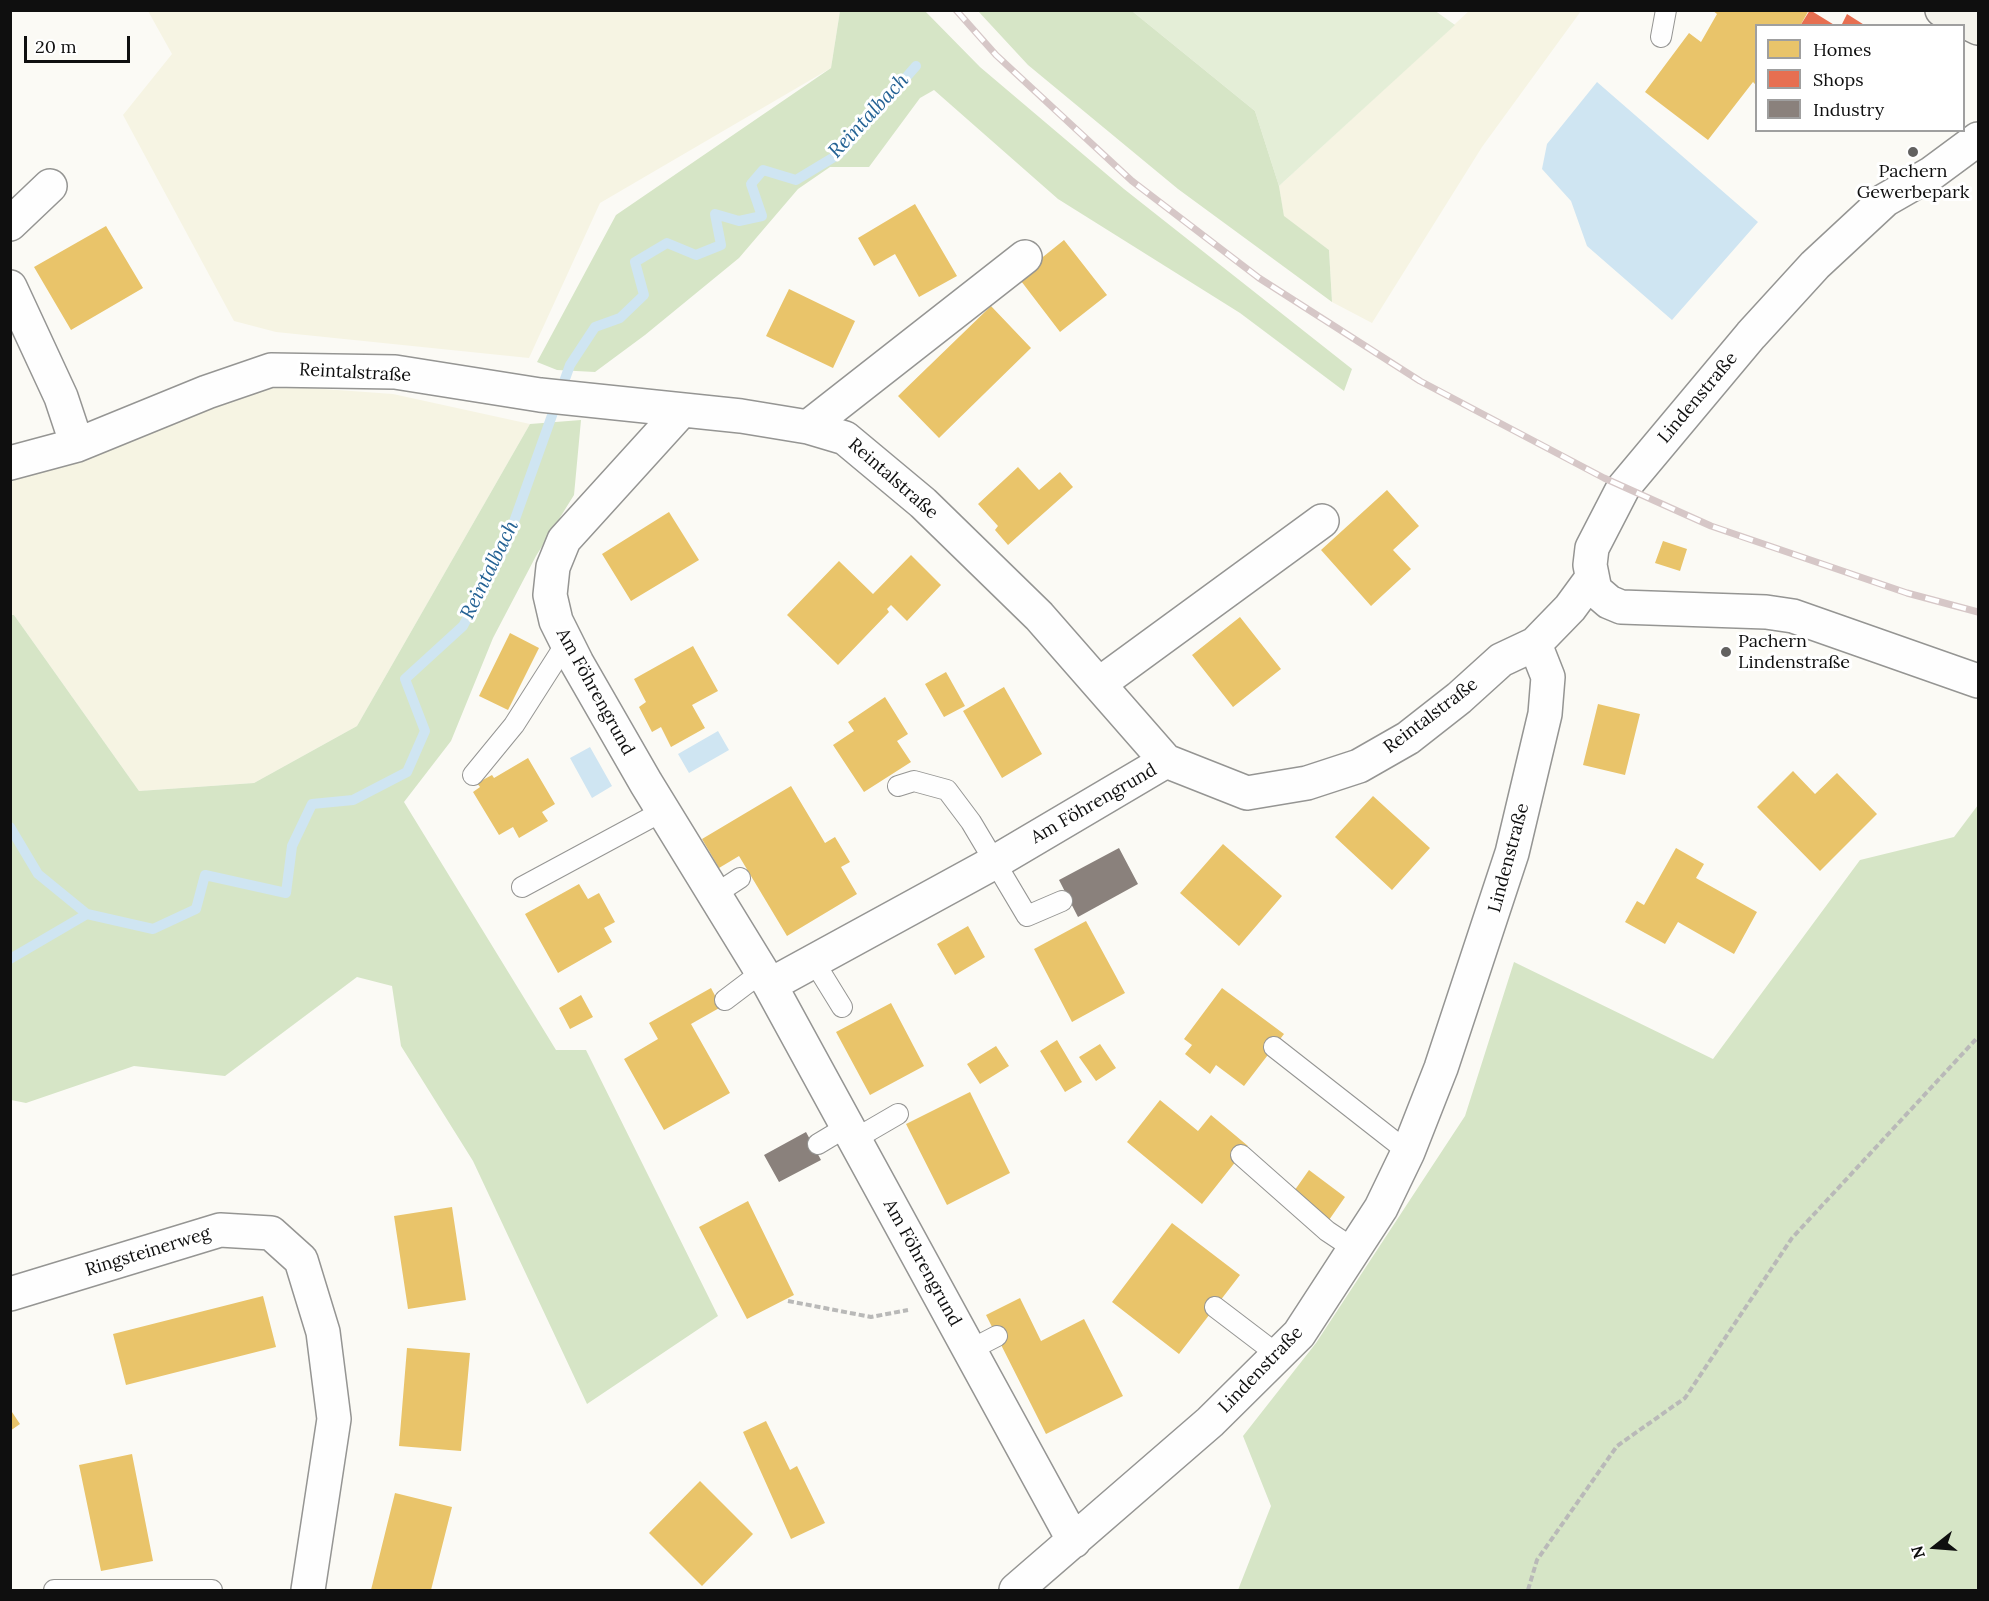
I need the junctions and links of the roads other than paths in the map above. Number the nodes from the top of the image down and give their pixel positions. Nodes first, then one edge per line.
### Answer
1 (1666, 10) edge
2 (1942, 10) edge
3 (1978, 28) edge
4 (1661, 38) dead end
5 (1978, 140) edge
6 (50, 186) dead end
7 (10, 224) edge
8 (1025, 257) dead end
9 (10, 287) edge
10 (682, 410) junction
11 (808, 427) junction
12 (77, 445) junction
13 (10, 463) edge
14 (1322, 521) dead end
15 (1592, 578) junction
16 (567, 642) junction
17 (1535, 644) junction
18 (1978, 681) edge
19 (1099, 684) junction
20 (1166, 762) junction
21 (474, 775) dead end
22 (898, 786) dead end
23 (663, 811) junction
24 (994, 862) junction
25 (522, 887) dead end
26 (1062, 901) dead end
27 (813, 960) junction
28 (766, 979) junction
29 (725, 1000) dead end
30 (842, 1007) dead end
31 (1274, 1047) dead end
32 (898, 1114) dead end
33 (851, 1133) junction
34 (818, 1144) dead end
35 (1408, 1152) junction
36 (1241, 1155) dead end
37 (1354, 1249) junction
38 (10, 1294) edge
39 (1215, 1307) dead end
40 (1278, 1355) junction
41 (1074, 1541) junction
42 (54, 1590) edge
43 (212, 1590) edge
44 (308, 1590) edge
45 (1016, 1590) edge

1 - 4 lane
2 - 3 main road
5 - 15 street, Lindenstraße
6 - 7 street
8 - 11 street
9 - 12 street
10 - 11 street, Reintalstraße
10 - 12 street, Reintalstraße
10 - 16 street, Am Föhrengrund
11 - 19 street, Reintalstraße
12 - 13 street, Reintalstraße
14 - 19 street
15 - 17 street
15 - 18 street
16 - 21 lane
16 - 23 street, Am Föhrengrund
17 - 20 street, Reintalstraße
17 - 35 street, Lindenstraße
19 - 20 street, Reintalstraße
20 - 24 street, Am Föhrengrund
22 - 24 lane
23 - 25 lane
23 - 28 street, Am Föhrengrund
24 - 26 lane
24 - 27 street, Am Föhrengrund
27 - 28 street, Am Föhrengrund
27 - 30 lane
28 - 29 lane
28 - 33 street, Am Föhrengrund
31 - 35 lane
32 - 33 lane
33 - 34 lane
33 - 41 street, Am Föhrengrund
35 - 37 street, Lindenstraße
36 - 37 lane
37 - 40 street, Lindenstraße
38 - 44 street, Ringsteinerweg
39 - 40 lane
40 - 41 street, Lindenstraße
41 - 45 street, Lindenstraße
42 - 43 lane

